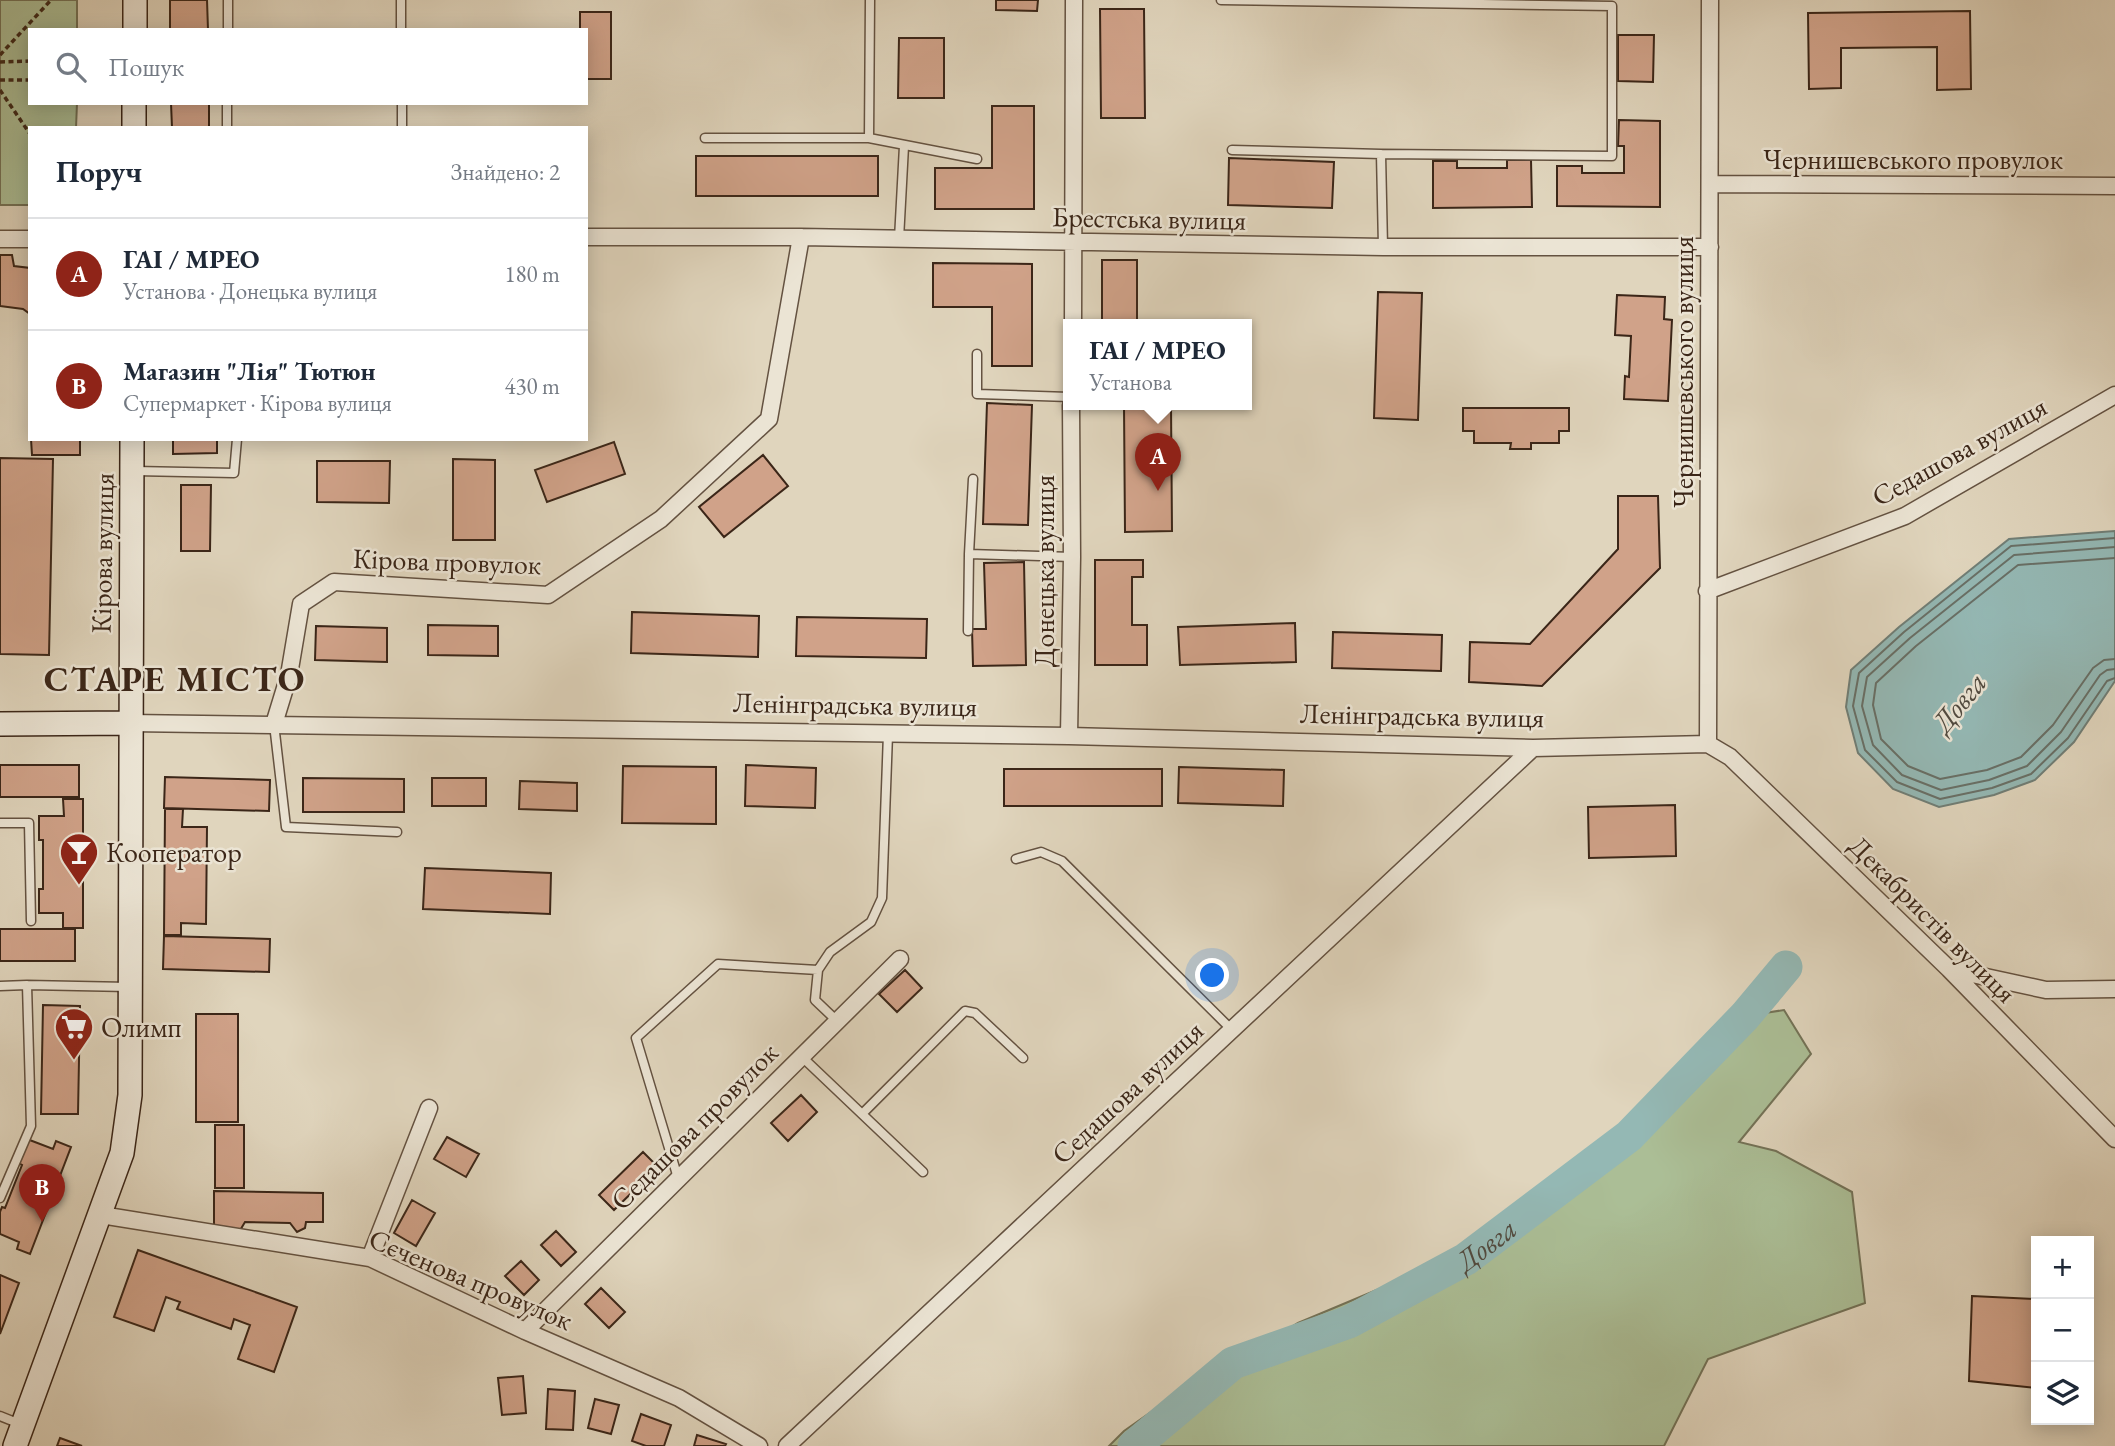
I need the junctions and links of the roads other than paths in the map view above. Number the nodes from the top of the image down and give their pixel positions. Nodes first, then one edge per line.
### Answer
1 (135, 0) edge
2 (228, 0) edge
3 (401, 0) edge
4 (870, 0) edge
5 (1074, 0) edge
6 (1221, 0) edge
7 (1710, 0) edge
8 (135, 28) edge
9 (228, 28) edge
10 (401, 28) edge
11 (134, 105) edge
12 (227, 105) edge
13 (401, 105) edge
14 (134, 126) edge
15 (227, 126) edge
16 (402, 126) edge
17 (705, 138) dead end
18 (869, 138) junction
19 (904, 146) junction
20 (1232, 150) dead end
21 (1381, 154) junction
22 (977, 159) dead end
23 (1710, 184) junction
24 (2115, 186) edge
25 (588, 237) edge
26 (801, 237) junction
27 (0, 239) edge
28 (28, 239) edge
29 (899, 239) junction
30 (1074, 243) junction
31 (1383, 247) junction
32 (1710, 247) junction
33 (1073, 319) edge
34 (976, 354) dead end
35 (2115, 395) edge
36 (1063, 397) edge
37 (1071, 410) edge
38 (132, 441) edge
39 (237, 441) edge
40 (132, 471) junction
41 (973, 479) dead end
42 (969, 554) junction
43 (1072, 557) junction
44 (1707, 591) junction
45 (968, 631) dead end
46 (130, 723) junction
47 (0, 724) edge
48 (274, 724) junction
49 (888, 734) junction
50 (1069, 736) junction
51 (1708, 744) junction
52 (1533, 748) junction
53 (0, 822) edge
54 (397, 832) dead end
55 (1016, 859) dead end
56 (31, 921) dead end
57 (900, 958) dead end
58 (1949, 969) junction
59 (818, 970) junction
60 (27, 985) junction
61 (0, 986) edge
62 (129, 987) junction
63 (2115, 989) edge
64 (838, 1021) junction
65 (1232, 1030) junction
66 (801, 1056) junction
67 (1023, 1058) dead end
68 (429, 1108) dead end
69 (862, 1114) junction
70 (2115, 1139) edge
71 (923, 1172) dead end
72 (678, 1178) junction
73 (0, 1198) edge
74 (101, 1215) junction
75 (369, 1258) junction
76 (525, 1331) junction
77 (0, 1416) edge
78 (19, 1436) edge
79 (759, 1446) edge
80 (787, 1446) edge

1 - 8 main road
2 - 9 lane
3 - 10 lane
4 - 18 lane
5 - 30 street
6 - 21 lane
7 - 23 street, Чернишевського вулиця
11 - 14 main road
12 - 15 lane
13 - 16 lane
17 - 18 lane
18 - 19 lane
19 - 22 lane
19 - 29 lane
20 - 21 lane
21 - 31 lane
23 - 24 street, Чернишевського провулок
23 - 32 street, Чернишевського вулиця
25 - 26 street, Брестська вулиця
26 - 29 street, Брестська вулиця
26 - 48 street, Кірова провулок
27 - 28 street
29 - 30 street, Брестська вулиця
30 - 31 street, Брестська вулиця
30 - 33 street
31 - 32 street, Брестська вулиця
32 - 44 street, Чернишевського вулиця
34 - 36 lane
35 - 44 street, Седашова вулиця
37 - 43 street, Донецька вулиця
38 - 40 main road, Кірова вулиця
39 - 40 lane
40 - 46 main road, Кірова вулиця
41 - 42 lane
42 - 43 lane
42 - 45 lane
43 - 50 street, Донецька вулиця
44 - 51 street, Чернишевського вулиця
46 - 47 main road, Ленінградська вулиця
46 - 48 street, Ленінградська вулиця
46 - 62 main road, Кірова вулиця
48 - 49 street, Ленінградська вулиця
48 - 54 lane
49 - 50 street, Ленінградська вулиця
49 - 59 lane
50 - 52 street, Ленінградська вулиця
51 - 52 street, Ленінградська вулиця
51 - 58 street, Декабристів вулиця
52 - 65 street, Седашова вулиця
53 - 56 lane
55 - 65 lane
57 - 64 street, Седашова провулок
58 - 63 street
58 - 70 street, Декабристів вулиця
59 - 64 lane
59 - 72 lane
60 - 61 lane
60 - 62 lane
60 - 73 lane
62 - 74 main road, Кірова вулиця
64 - 66 street, Седашова провулок
65 - 80 street, Седашова вулиця
66 - 69 lane
66 - 72 street, Седашова провулок
67 - 69 lane
68 - 75 street
69 - 71 lane
72 - 76 street, Седашова провулок
74 - 75 street, Сєченова провулок
74 - 78 main road, Кірова вулиця
75 - 76 street, Сєченова провулок
76 - 79 street, Сєченова провулок
77 - 78 lane

